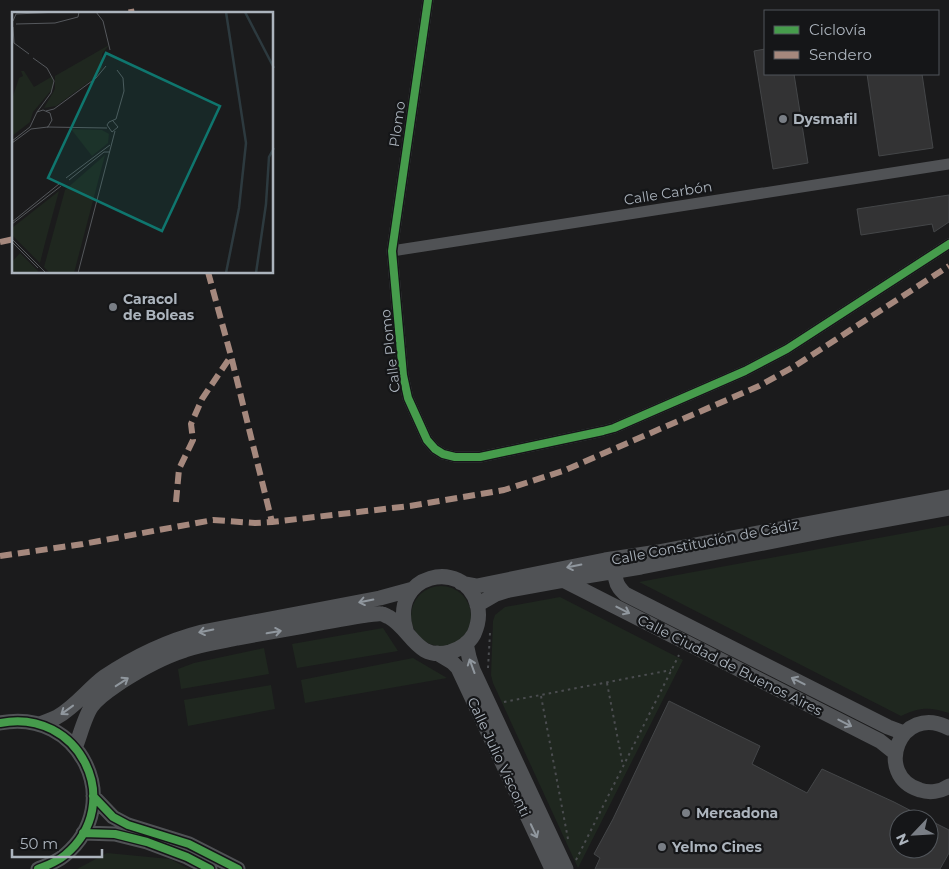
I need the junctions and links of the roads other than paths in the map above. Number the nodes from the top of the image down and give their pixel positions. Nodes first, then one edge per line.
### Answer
1 (428, 0) edge
2 (949, 164) edge
3 (949, 244) edge
4 (392, 251) junction
5 (949, 497) edge
6 (949, 508) edge
7 (610, 566) junction
8 (563, 580) junction
9 (461, 583) junction
10 (413, 588) junction
11 (477, 605) junction
12 (406, 630) junction
13 (466, 643) junction
14 (437, 653) junction
15 (0, 723) edge
16 (39, 724) junction
17 (949, 728) edge
18 (904, 733) junction
19 (75, 748) junction
20 (895, 753) junction
21 (949, 786) edge
22 (93, 796) junction
23 (83, 834) junction
24 (569, 864) edge
25 (38, 869) edge
26 (210, 869) edge
27 (238, 869) edge
28 (552, 869) edge

1 - 4 street, Plomo
2 - 4 street, Calle Carbón
3 - 4 street, Calle Plomo
5 - 7 street, Calle Constitución de Cádiz
6 - 7 street, Calle Constitución de Cádiz
7 - 8 street, Calle Constitución de Cádiz
7 -> 9 street, Calle Constitución de Cádiz
18 -> 7 street, Calle Ciudad de Buenos Aires
8 - 11 street, Calle Constitución de Cádiz
8 -> 20 street, Calle Ciudad de Buenos Aires
9 - 10 street
9 - 11 street
10 - 12 street
10 -> 16 street
11 - 13 street
12 - 14 street
19 -> 12 street
13 - 14 street
24 -> 13 street, Calle Julio Visconti
14 -> 28 street, Calle Julio Visconti
15 - 16 street
16 - 19 street
17 - 18 street
18 - 20 street
19 - 22 street
20 - 21 street
22 - 23 street
22 - 27 street
23 - 25 street
23 - 26 street

